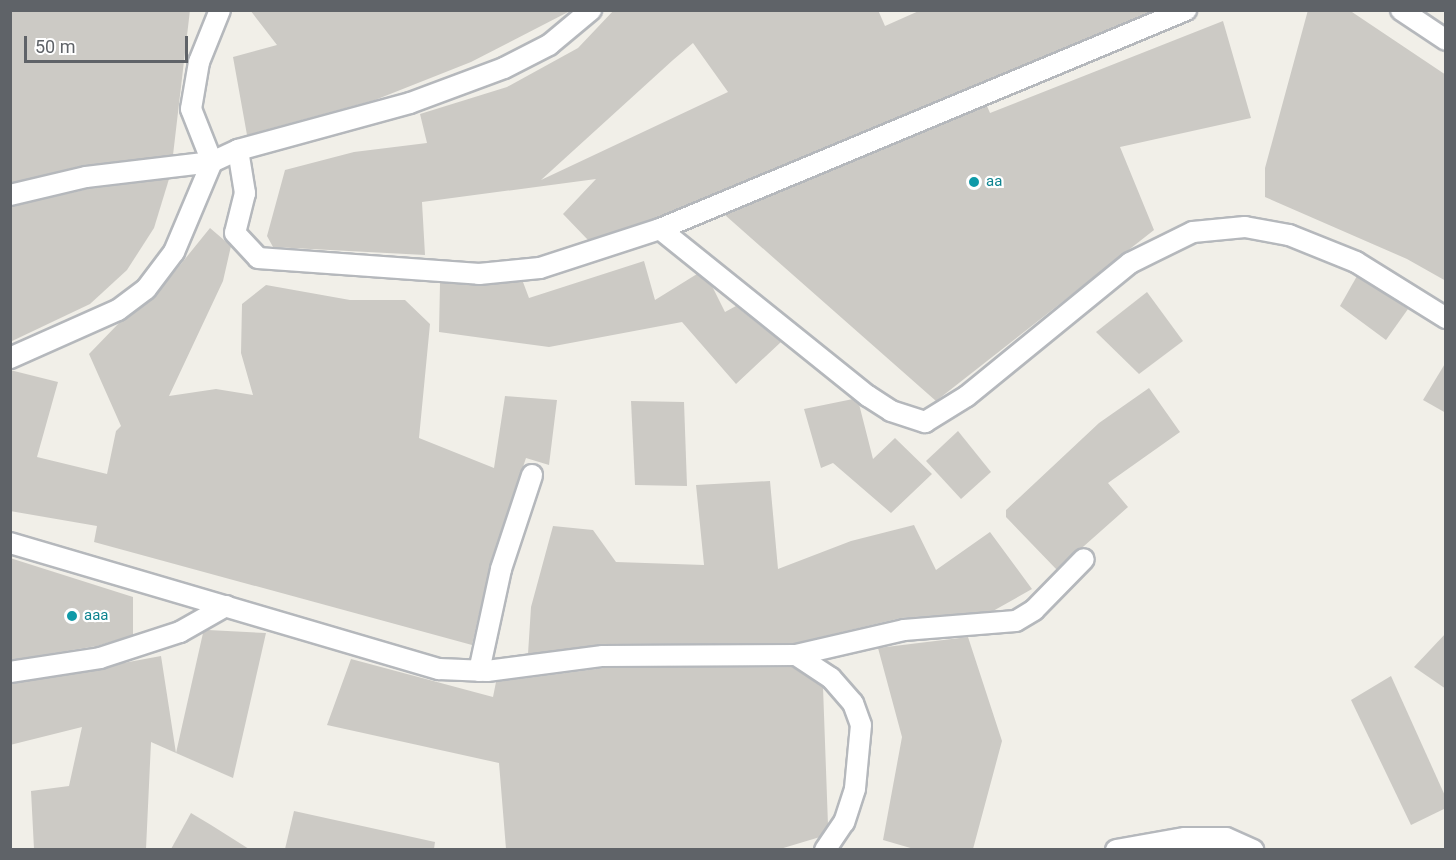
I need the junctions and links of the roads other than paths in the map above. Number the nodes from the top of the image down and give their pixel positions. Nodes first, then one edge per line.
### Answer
1 (220, 10) edge
2 (591, 10) edge
3 (1186, 10) edge
4 (1401, 10) edge
5 (1446, 40) edge
6 (238, 150) junction
7 (212, 162) junction
8 (10, 195) edge
9 (660, 229) junction
10 (1446, 318) edge
11 (10, 358) edge
12 (532, 475) dead end
13 (10, 543) edge
14 (1084, 559) dead end
15 (226, 606) junction
16 (796, 655) junction
17 (479, 671) junction
18 (10, 672) edge
19 (825, 849) edge
20 (1116, 849) edge
21 (1253, 849) edge

1 - 7 street
2 - 6 street
3 - 9 street
4 - 5 street
6 - 7 street
6 - 9 street
7 - 8 street
7 - 11 street
9 - 10 street
12 - 17 street
13 - 15 street
14 - 16 street
15 - 17 street
15 - 18 street
16 - 17 street
16 - 19 street
20 - 21 street

